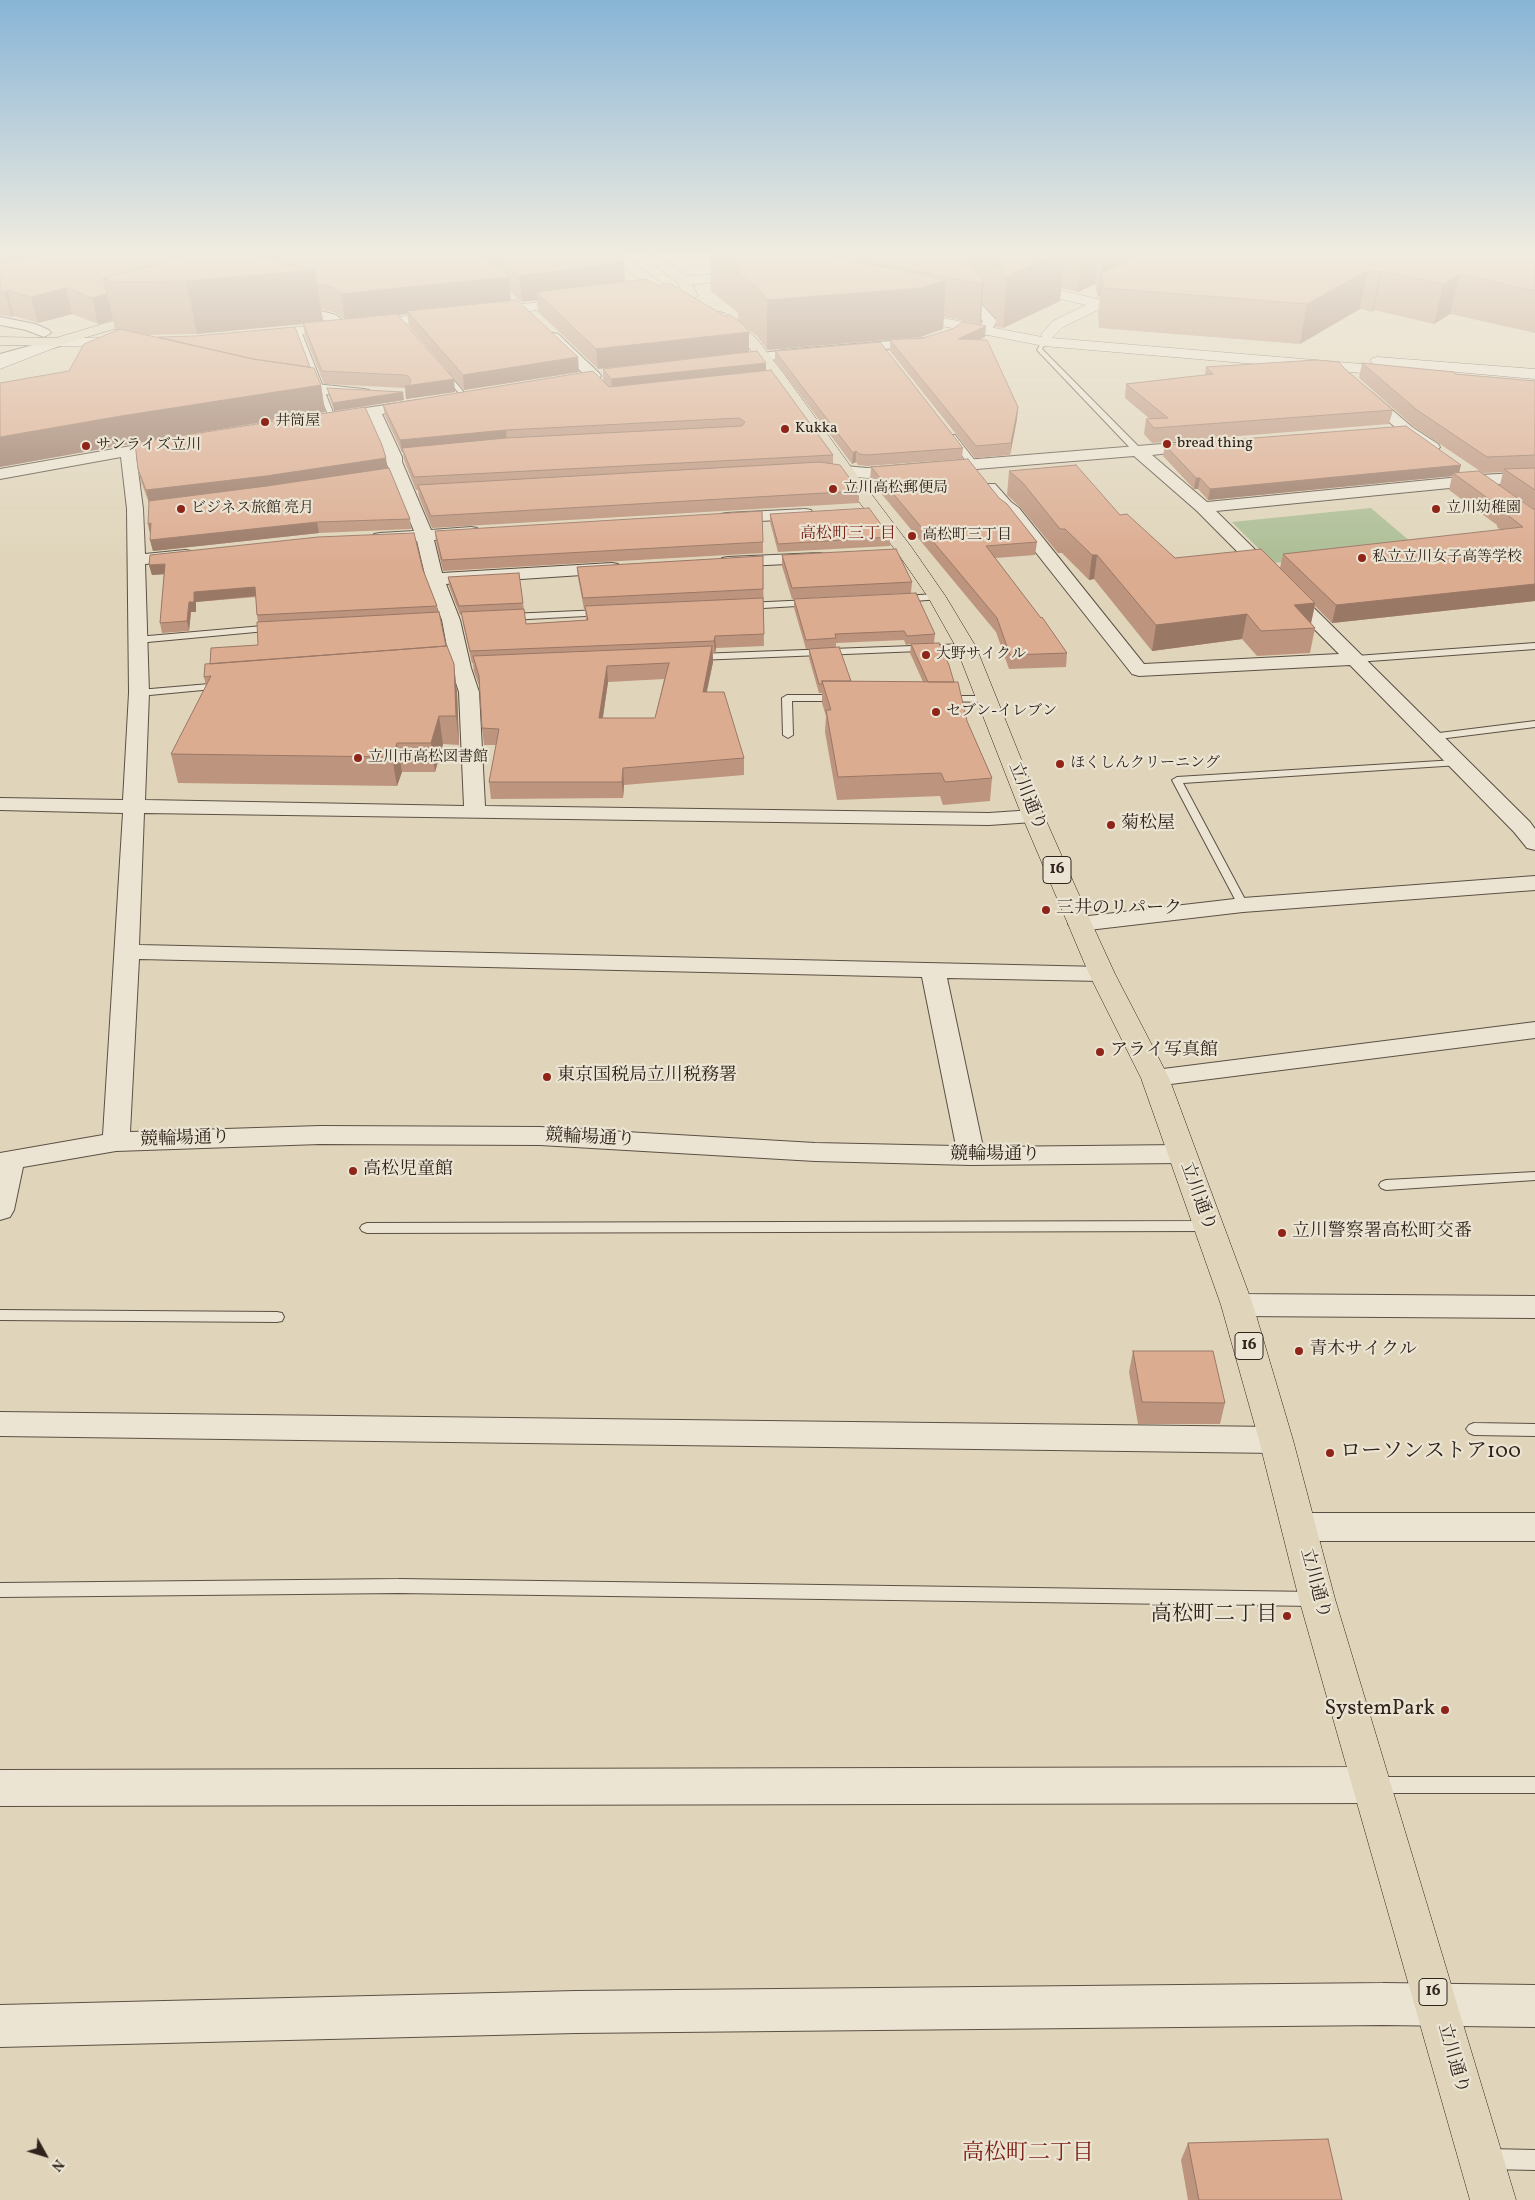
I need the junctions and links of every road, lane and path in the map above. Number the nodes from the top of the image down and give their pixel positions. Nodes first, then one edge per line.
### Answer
1 (18, 358) edge
2 (309, 358) edge
3 (578, 358) edge
4 (764, 358) junction
5 (768, 358) edge
6 (1046, 358) edge
7 (1248, 358) edge
8 (1292, 358) edge
9 (724, 362) edge
10 (0, 365) edge
11 (1338, 366) junction
12 (441, 369) edge
13 (1534, 375) edge
14 (576, 378) edge
15 (268, 383) edge
16 (322, 390) junction
17 (450, 398) junction
18 (373, 411) junction
19 (333, 418) junction
20 (313, 421) edge
21 (1407, 430) junction
22 (1387, 432) edge
23 (950, 434) edge
24 (186, 441) edge
25 (1218, 445) edge
26 (128, 451) junction
27 (1138, 451) junction
28 (1447, 458) edge
29 (974, 464) junction
30 (1463, 469) edge
31 (838, 471) junction
32 (0, 474) edge
33 (1535, 477) edge
34 (1480, 480) junction
35 (1503, 497) edge
36 (1203, 507) junction
37 (821, 513) edge
38 (715, 519) edge
39 (483, 532) edge
40 (424, 534) junction
41 (360, 539) edge
42 (906, 552) junction
43 (203, 553) edge
44 (885, 554) edge
45 (835, 557) edge
46 (136, 560) junction
47 (715, 563) edge
48 (625, 567) edge
49 (435, 579) junction
50 (937, 597) junction
51 (896, 599) edge
52 (817, 603) edge
53 (738, 606) edge
54 (609, 613) edge
55 (501, 618) edge
56 (288, 627) edge
57 (138, 640) junction
58 (966, 646) junction
59 (1535, 646) edge
60 (685, 658) edge
61 (1356, 659) junction
62 (227, 686) edge
63 (139, 692) junction
64 (846, 698) edge
65 (934, 699) edge
66 (987, 700) junction
67 (1535, 724) edge
68 (788, 735) dead end
69 (1430, 737) junction
70 (1456, 763) junction
71 (0, 804) edge
72 (133, 806) junction
73 (475, 812) junction
74 (1033, 816) junction
75 (1535, 843) edge
76 (1535, 883) edge
77 (1243, 905) junction
78 (1080, 924) junction
79 (127, 952) junction
80 (933, 971) junction
81 (1102, 974) junction
82 (1535, 1030) edge
83 (1155, 1078) junction
84 (116, 1142) junction
85 (1182, 1154) junction
86 (972, 1156) junction
87 (5, 1161) edge
88 (1535, 1176) edge
89 (1386, 1185) dead end
90 (0, 1210) edge
91 (1208, 1226) junction
92 (367, 1228) dead end
93 (1237, 1305) junction
94 (1535, 1307) edge
95 (0, 1315) edge
96 (277, 1317) dead end
97 (0, 1424) edge
98 (1474, 1430) dead end
99 (1535, 1430) edge
100 (1276, 1440) junction
101 (1299, 1527) junction
102 (1535, 1527) edge
103 (0, 1590) edge
104 (1317, 1599) junction
105 (1372, 1785) junction
106 (1535, 1785) edge
107 (0, 1788) edge
108 (1436, 2004) junction
109 (1535, 2006) edge
110 (0, 2026) edge
111 (1481, 2159) junction
112 (1535, 2160) edge
113 (1493, 2200) edge

1 - 10 street
2 - 16 lane
3 - 14 street
4 - 5 street
4 - 9 street
4 - 31 main road, 立川通り / 16
6 - 27 lane
7 - 11 street
8 - 13 street
11 - 13 street
11 - 21 street
12 - 17 lane
15 - 16 street
16 - 17 street
16 - 19 lane
17 - 18 street
18 - 19 street
18 - 40 street
19 - 20 street
21 - 22 street
21 - 28 street
23 - 29 lane
24 - 26 street
25 - 27 street
26 - 32 street
26 - 46 street
27 - 29 street
27 - 36 street
29 - 31 street
29 - 61 street
30 - 34 street
31 - 42 main road, 立川通り / 16
33 - 34 street
34 - 35 street
34 - 36 street
36 - 61 street
37 - 38 street
39 - 40 street
40 - 41 street
40 - 49 street
42 - 44 street
42 - 50 main road, 立川通り / 16
43 - 46 street
45 - 47 street
46 - 57 street
48 - 49 street
49 - 73 street
50 - 51 lane
50 - 58 main road, 立川通り / 16
52 - 53 lane
54 - 55 lane
56 - 57 lane
57 - 63 street
58 - 60 lane
58 - 66 main road, 立川通り / 16
59 - 61 lane
61 - 69 street
62 - 63 lane
63 - 72 street
64 - 68 lane
65 - 66 lane
66 - 74 main road, 立川通り / 16
67 - 69 lane
69 - 70 street
70 - 75 street
70 - 77 lane
71 - 72 street
72 - 73 street
72 - 79 street
73 - 74 street
74 - 78 main road, 立川通り / 16
76 - 77 street
77 - 78 street
78 - 81 main road, 立川通り / 16
79 - 80 street
79 - 84 street
80 - 81 street
80 - 86 street
81 - 83 main road, 立川通り / 16
82 - 83 street
83 - 85 main road, 立川通り / 16
84 - 86 street, 競輪場通り
84 - 87 street, 競輪場通り
85 - 86 street, 競輪場通り
85 - 91 main road, 立川通り / 16
87 - 90 street
88 - 89 lane
91 - 92 lane
91 - 93 main road, 立川通り / 16
93 - 94 street
93 - 100 main road, 立川通り / 16
95 - 96 lane
97 - 100 street
98 - 99 lane
100 - 101 main road, 立川通り / 16
101 - 102 street
101 - 104 main road, 立川通り / 16
103 - 104 lane
104 - 105 main road, 立川通り / 16
105 - 106 lane
105 - 107 street
105 - 108 main road, 立川通り / 16
108 - 109 street
108 - 110 street
108 - 111 main road, 立川通り / 16
111 - 112 lane
111 - 113 main road, 立川通り / 16

